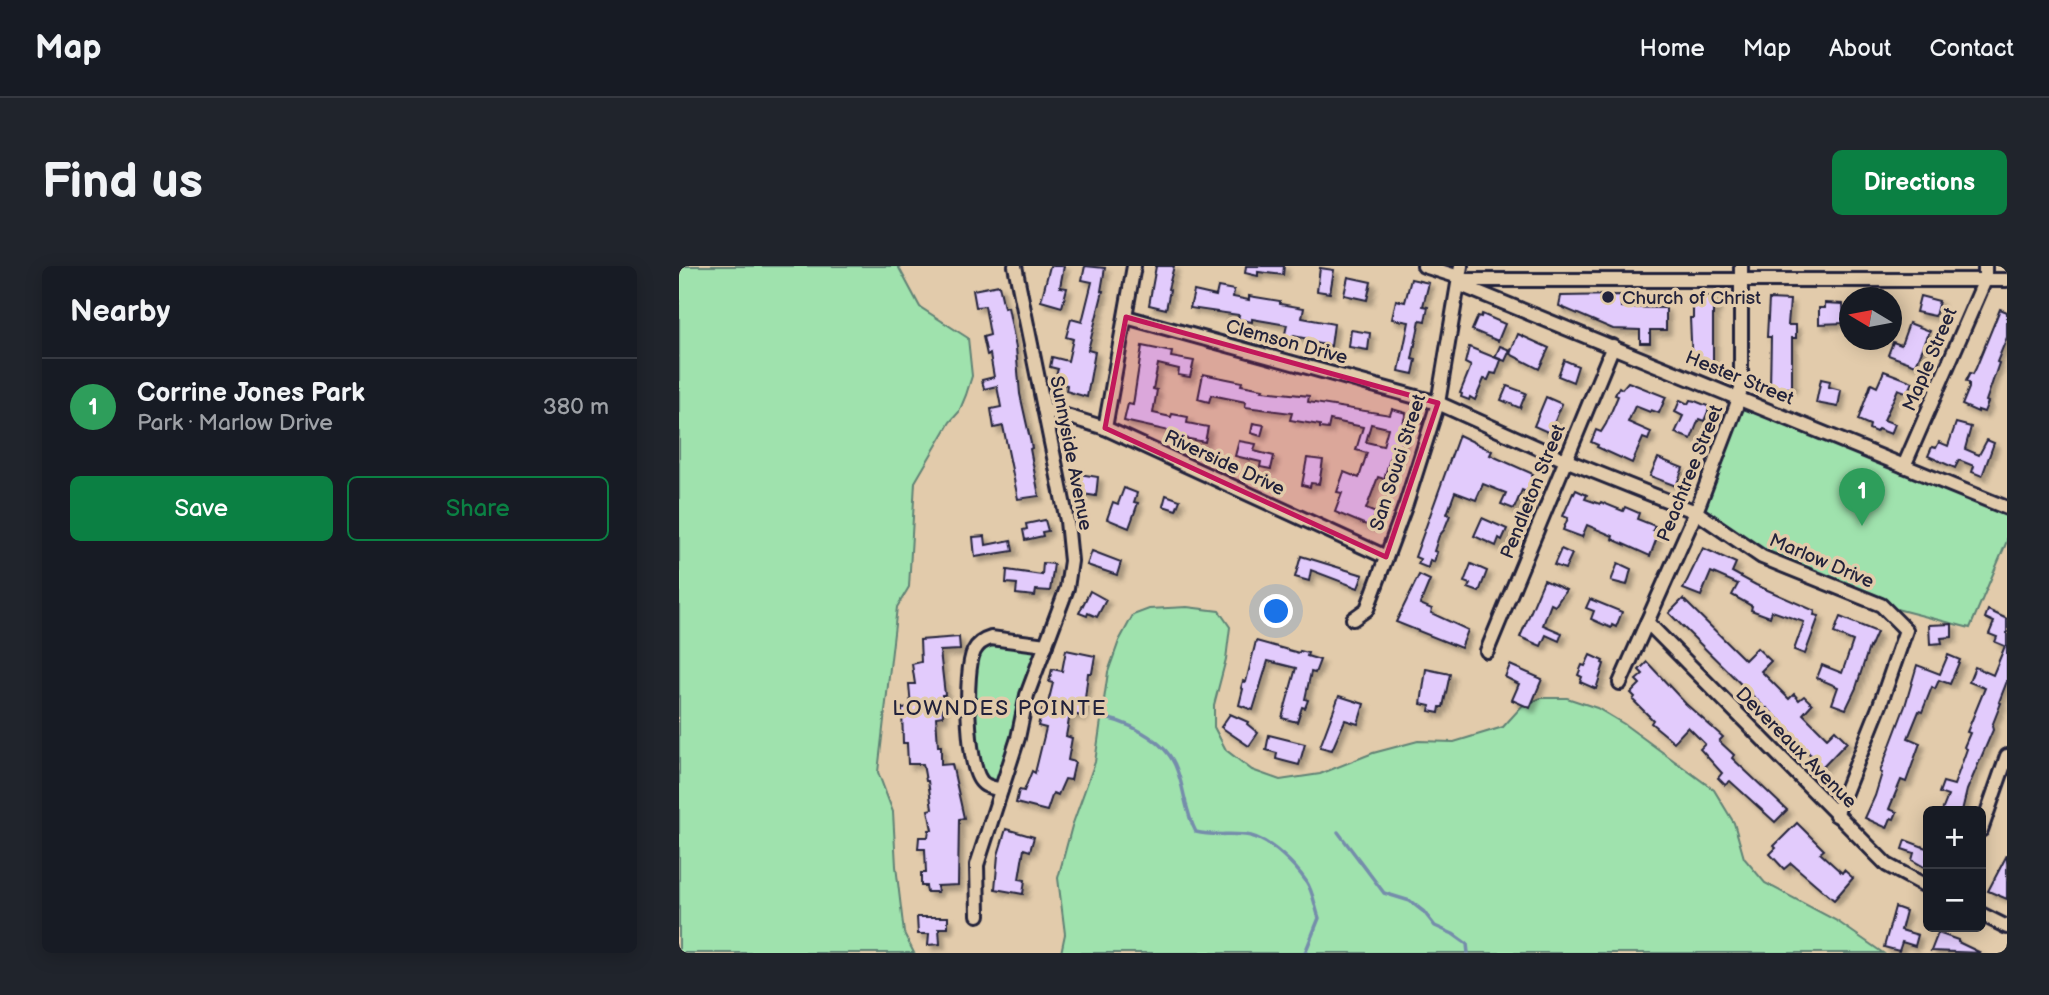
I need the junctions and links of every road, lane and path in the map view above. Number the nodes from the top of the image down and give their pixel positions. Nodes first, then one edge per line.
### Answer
1 (1016, 266) edge
2 (1134, 266) edge
3 (1424, 266) edge
4 (1985, 266) edge
5 (1741, 272) edge
6 (1459, 277) edge
7 (1985, 280) junction
8 (2007, 280) edge
9 (1126, 317) junction
10 (1613, 346) junction
11 (1738, 398) junction
12 (1438, 403) junction
13 (1044, 409) junction
14 (1105, 428) junction
15 (1566, 460) junction
16 (1904, 466) junction
17 (2007, 508) edge
18 (1696, 512) junction
19 (1386, 557) junction
20 (1353, 619) dead end
21 (1647, 622) junction
22 (1045, 645) junction
23 (1487, 652) dead end
24 (1620, 683) dead end
25 (2007, 756) edge
26 (1001, 790) junction
27 (1836, 815) junction
28 (1986, 816) edge
29 (1923, 884) edge
30 (978, 915) dead end
31 (1986, 916) edge
32 (2007, 927) edge

1 - 13 street, Sunnyside Avenue
2 - 9 street
3 - 6 street, Hester Street
4 - 7 street, Maple Street
5 - 6 street
5 - 7 street
5 - 11 street, Peachtree Street
6 - 10 street, Hester Street
6 - 12 street, San Souci Street
7 - 8 street
7 - 16 street, Maple Street
9 - 12 street, Clemson Drive
9 - 14 street
10 - 11 street, Hester Street
10 - 15 street, Pendleton Street
11 - 16 street, Hester Street
11 - 18 street, Peachtree Street
12 - 15 street, Clemson Drive
12 - 19 street, San Souci Street
13 - 14 street, Riverside Drive
13 - 22 street, Sunnyside Avenue
14 - 19 street, Riverside Drive
15 - 18 street, Clemson Drive
15 - 23 street, Pendleton Street
16 - 17 street, Hester Street
18 - 21 street, Peachtree Street
18 - 27 street, Marlow Drive
19 - 20 street, San Souci Street
21 - 24 street, Peachtree Street
21 - 27 street, Devereaux Avenue
22 - 26 street, Sunnyside Avenue
22 - 26 street
25 - 28 street
26 - 30 street, Sunnyside Avenue
27 - 29 street, Devereaux Avenue
31 - 32 street

